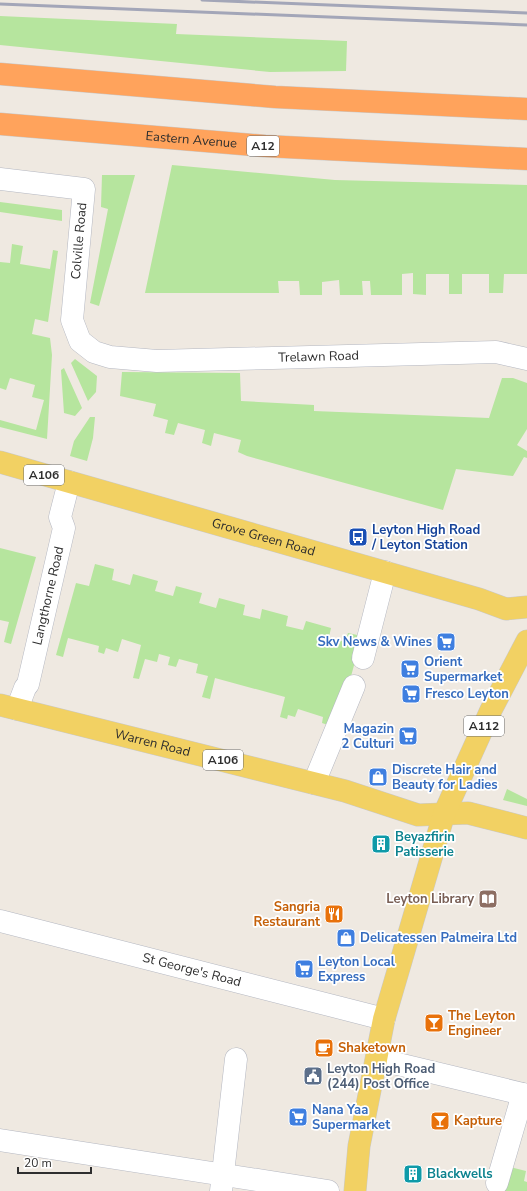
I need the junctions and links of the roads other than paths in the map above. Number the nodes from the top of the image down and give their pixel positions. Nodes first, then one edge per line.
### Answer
1 (0, 74) edge
2 (527, 109) edge
3 (0, 124) edge
4 (527, 159) edge
5 (0, 179) edge
6 (110, 357) joint
7 (527, 358) edge
8 (0, 462) edge
9 (69, 482) junction
10 (385, 572) junction
11 (527, 607) edge
12 (527, 641) edge
13 (363, 658) dead end
14 (354, 686) dead end
15 (9, 707) edge
16 (314, 783) junction
17 (444, 814) junction
18 (527, 828) edge
19 (0, 921) edge
20 (384, 1020) junction
21 (236, 1059) dead end
22 (377, 1059) junction
23 (525, 1094) edge
24 (0, 1140) edge
25 (497, 1182) dead end
26 (222, 1183) edge
27 (328, 1191) edge
28 (355, 1191) edge

1 - 2 highway
3 - 4 highway, Eastern Avenue / A12
5 - 6 street, Colville Road
6 - 7 street, Trelawn Road
8 - 9 main road, Grove Green Road / A106
9 - 10 main road, Grove Green Road / A106
9 - 15 street, Langthorne Road
10 - 11 main road, Grove Green Road / A106
10 - 13 street
12 - 17 main road, A112
14 - 16 street
15 - 16 main road, Warren Road / A106
16 - 17 main road, Warren Road / A106
17 - 18 main road, A106
17 - 20 main road, A112
19 - 20 street, St George's Road
20 - 22 main road, A112
21 - 26 street
22 - 23 street
22 - 28 main road, A112
23 - 25 street
24 - 26 street
26 - 27 street

